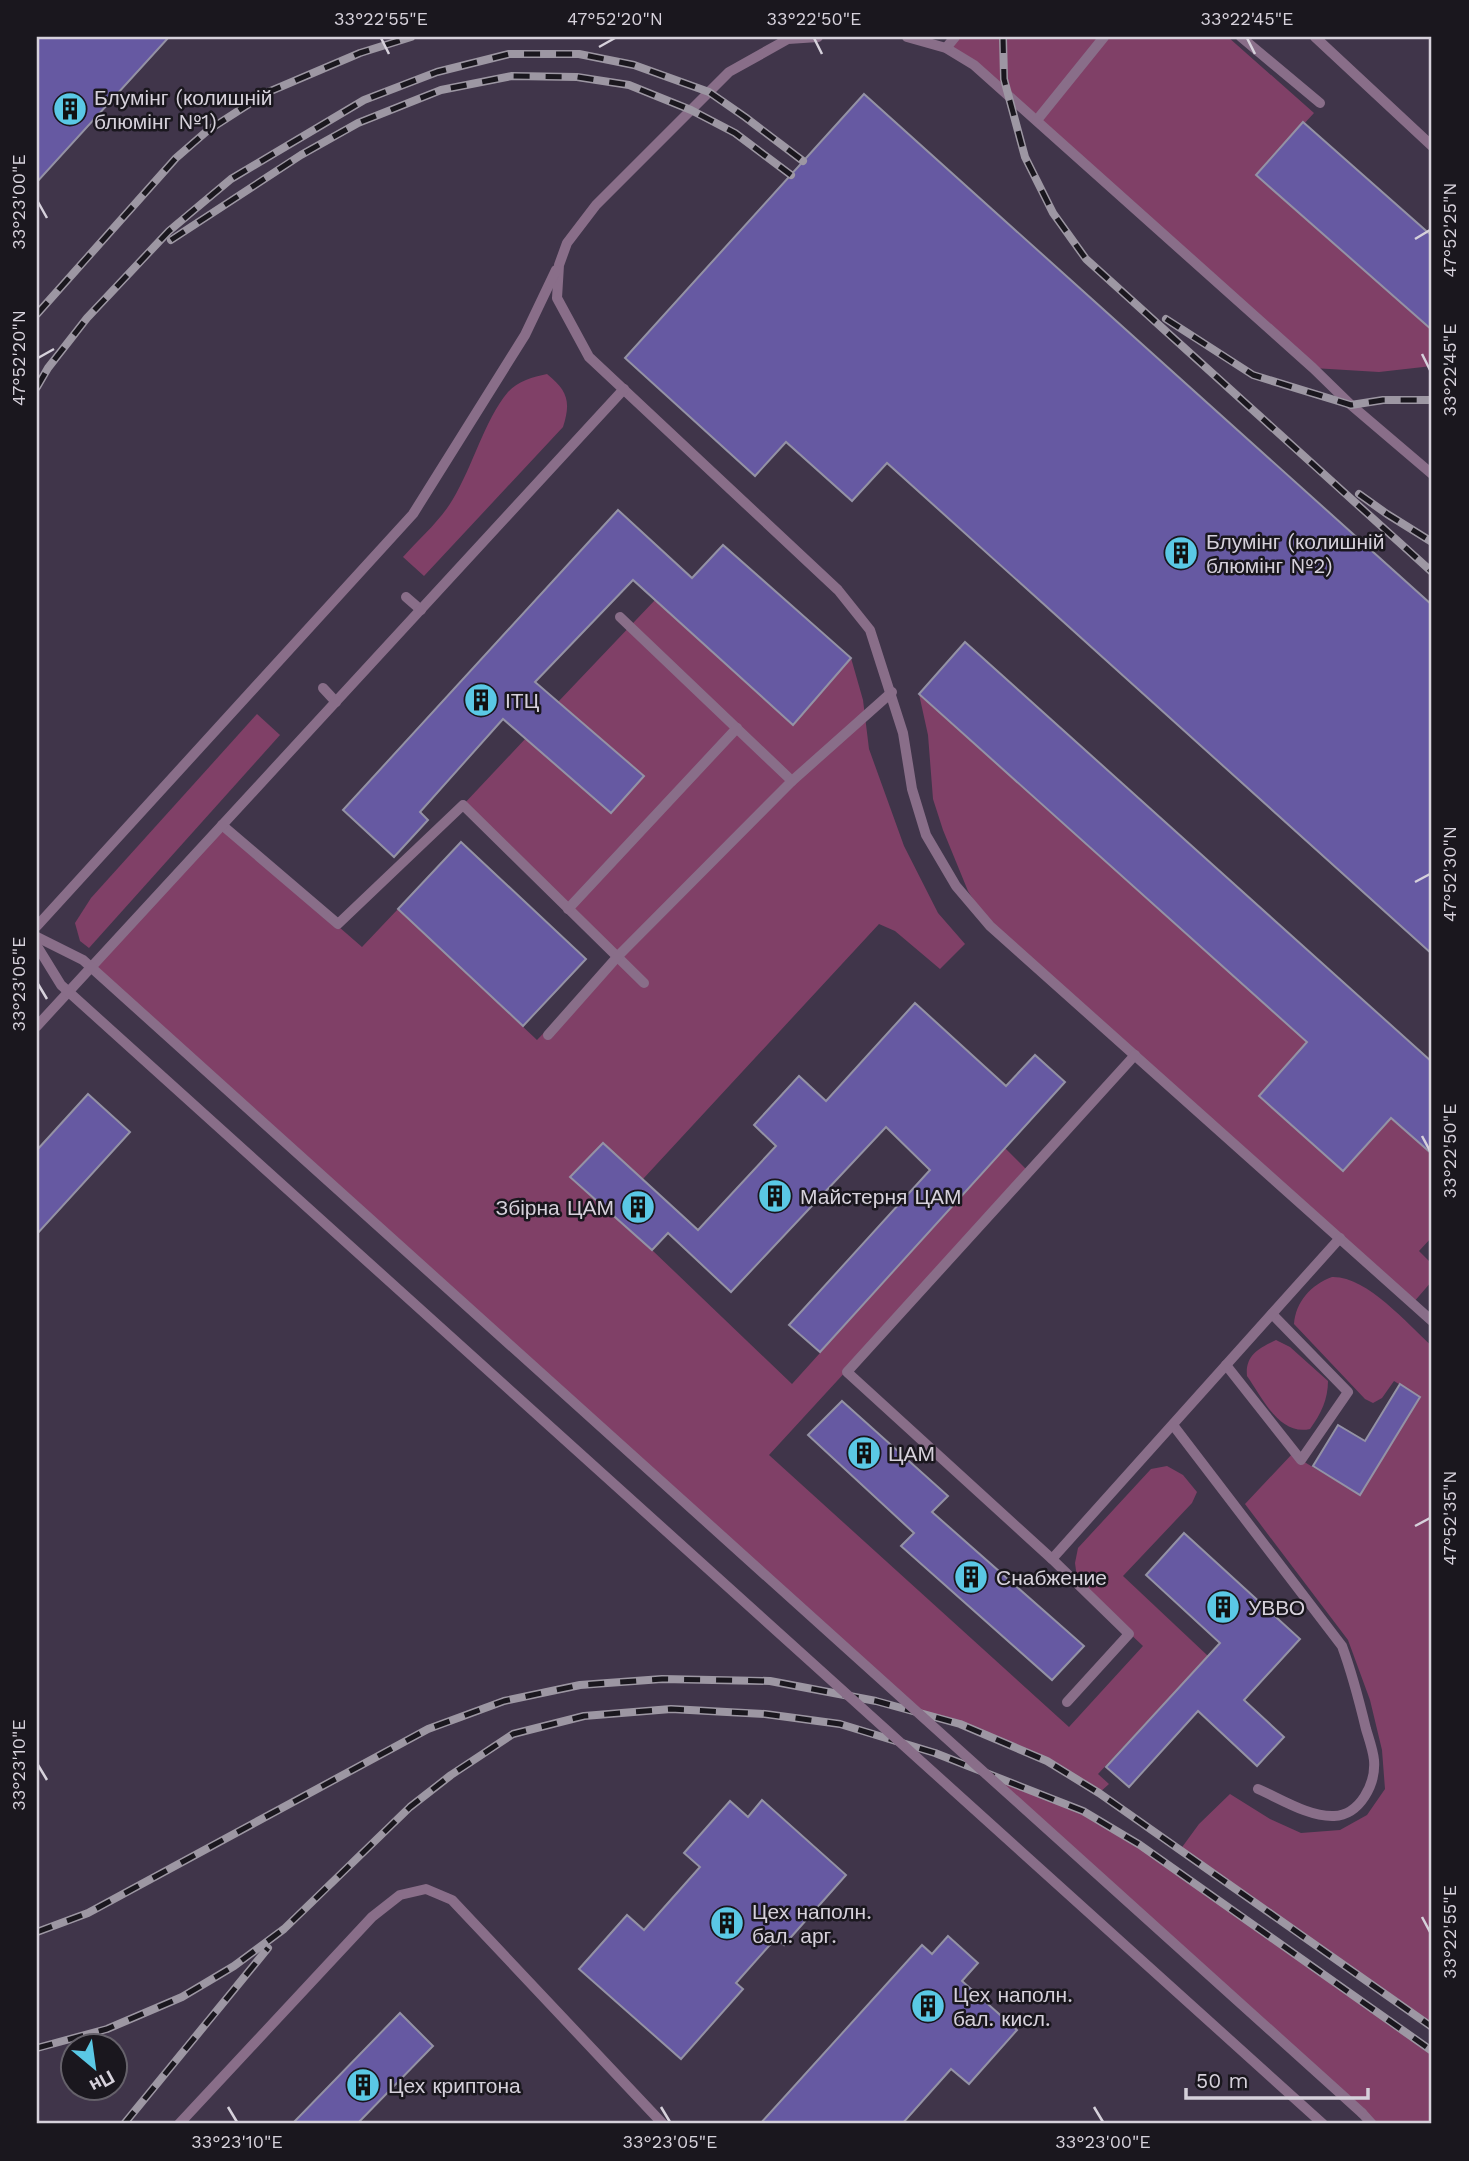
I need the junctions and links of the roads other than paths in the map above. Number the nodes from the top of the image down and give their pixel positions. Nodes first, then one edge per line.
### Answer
1 (818, 37) edge
2 (907, 37) edge
3 (955, 37) edge
4 (1104, 37) edge
5 (1241, 37) edge
6 (1261, 37) edge
7 (1315, 37) edge
8 (787, 38) edge
9 (1251, 45) junction
10 (946, 48) junction
11 (1321, 103) dead end
12 (1037, 120) junction
13 (1432, 146) edge
14 (559, 265) junction
15 (624, 389) junction
16 (1432, 474) edge
17 (406, 597) dead end
18 (421, 610) junction
19 (620, 617) dead end
20 (323, 688) dead end
21 (891, 692) junction
22 (336, 702) junction
23 (737, 728) junction
24 (792, 781) junction
25 (222, 825) junction
26 (568, 909) junction
27 (37, 926) edge
28 (37, 937) edge
29 (37, 946) edge
30 (618, 956) junction
31 (644, 984) dead end
32 (37, 1026) edge
33 (548, 1035) dead end
34 (1135, 1055) junction
35 (1340, 1238) junction
36 (1272, 1314) junction
37 (1432, 1321) edge
38 (1226, 1365) junction
39 (1173, 1425) junction
40 (1052, 1559) junction
41 (1067, 1702) dead end
42 (1258, 1789) dead end
43 (179, 2124) edge
44 (663, 2124) edge
45 (1323, 2124) edge
46 (1372, 2124) edge

1 - 8 lane
2 - 10 lane
3 - 10 lane
4 - 12 lane
5 - 9 lane
6 - 9 lane
7 - 13 lane
8 - 14 lane
9 - 11 lane
10 - 12 lane
12 - 16 lane
14 - 15 lane
14 - 27 lane
15 - 18 lane
15 - 21 lane
17 - 18 lane
18 - 22 lane
19 - 23 lane
20 - 22 lane
21 - 24 lane
21 - 34 lane
22 - 25 lane
23 - 24 lane
23 - 26 lane
24 - 30 lane
25 - 26 lane
25 - 32 lane
26 - 30 lane
28 - 46 lane, bridge
29 - 45 lane, bridge
30 - 31 lane
30 - 33 lane
34 - 35 lane
34 - 40 lane
35 - 36 lane
35 - 37 lane
36 - 38 lane
36 - 38 lane
38 - 39 lane
39 - 40 lane
39 - 42 lane
40 - 41 lane
43 - 44 lane

